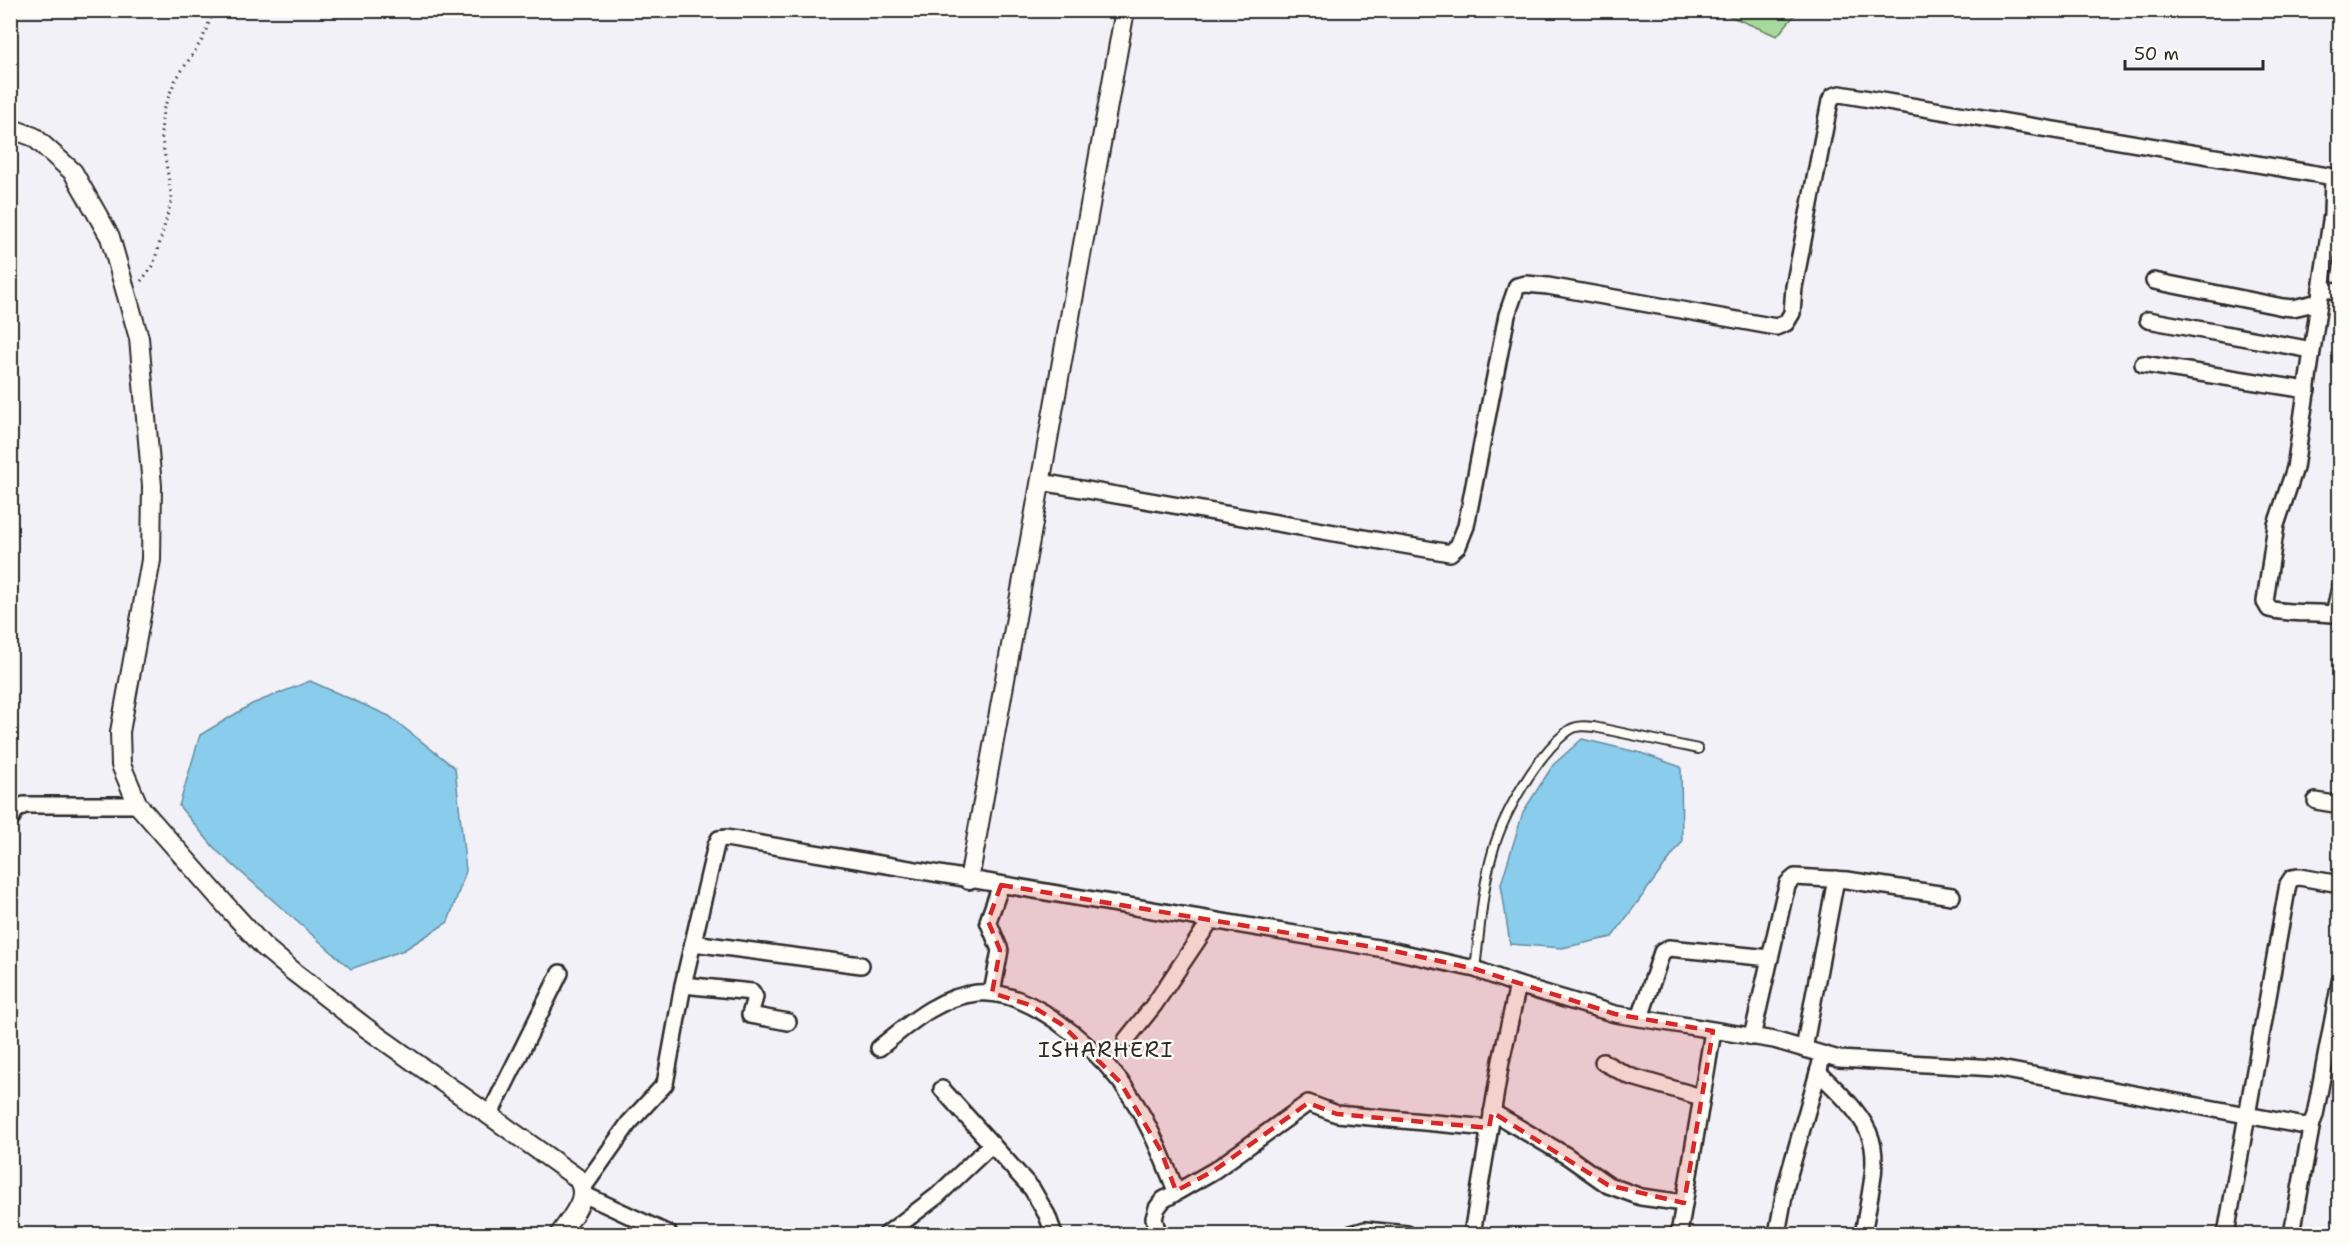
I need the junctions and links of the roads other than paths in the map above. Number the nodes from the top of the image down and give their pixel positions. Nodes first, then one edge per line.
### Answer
1 (1125, 10) edge
2 (10, 128) edge
3 (2336, 177) edge
4 (2154, 281) dead end
5 (2340, 292) edge
6 (2320, 295) junction
7 (2148, 320) dead end
8 (2312, 350) junction
9 (2144, 364) dead end
10 (2307, 390) junction
11 (1041, 482) junction
12 (2340, 588) edge
13 (2337, 614) edge
14 (1698, 749) dead end
15 (2316, 801) dead end
16 (138, 805) junction
17 (2340, 805) edge
18 (10, 821) edge
19 (1836, 879) junction
20 (969, 880) junction
21 (2340, 884) edge
22 (1001, 885) junction
23 (1952, 896) dead end
24 (1212, 920) junction
25 (693, 944) junction
26 (1770, 958) junction
27 (861, 965) dead end
28 (1475, 969) junction
29 (560, 973) dead end
30 (2340, 982) edge
31 (682, 985) junction
32 (1518, 985) junction
33 (992, 993) junction
34 (1640, 1018) junction
35 (789, 1022) dead end
36 (1713, 1031) junction
37 (1752, 1037) junction
38 (1126, 1040) dead end
39 (879, 1048) dead end
40 (1804, 1049) junction
41 (1823, 1055) junction
42 (1603, 1062) dead end
43 (1818, 1072) junction
44 (942, 1089) dead end
45 (1701, 1097) junction
46 (1492, 1112) junction
47 (490, 1114) junction
48 (2248, 1115) junction
49 (2312, 1123) junction
50 (1489, 1128) junction
51 (992, 1144) junction
52 (583, 1191) junction
53 (1176, 1191) junction
54 (1684, 1203) junction
55 (560, 1234) edge
56 (669, 1234) edge
57 (887, 1234) edge
58 (1054, 1234) edge
59 (1158, 1234) edge
60 (1352, 1234) edge
61 (1407, 1234) edge
62 (1472, 1234) edge
63 (1679, 1234) edge
64 (1777, 1234) edge
65 (1863, 1234) edge
66 (2226, 1234) edge
67 (2292, 1234) edge

1 - 11 street
2 - 16 street
3 - 6 street
3 - 11 street
4 - 6 street
5 - 6 street
6 - 8 street
7 - 8 street
8 - 10 street
9 - 10 street
10 - 13 street
11 - 20 street
12 - 13 street
14 - 28 lane
15 - 17 street
16 - 18 street
16 - 47 street
19 - 23 street
19 - 26 street
19 - 40 street
20 - 22 street
20 - 25 street
21 - 48 street
22 - 24 street
22 - 33 street
24 - 28 street
24 - 38 street
25 - 27 street
25 - 31 street
26 - 34 street
26 - 37 street
28 - 32 street
29 - 47 street
30 - 49 street
31 - 35 street
31 - 52 street
32 - 34 street
32 - 46 street
33 - 39 street
33 - 53 street
34 - 36 street
36 - 37 street
36 - 45 street
37 - 40 street
40 - 41 street
41 - 43 street
41 - 48 street
42 - 45 street
43 - 64 street
43 - 65 street
44 - 51 street
45 - 54 street
46 - 50 street
46 - 54 street
47 - 52 street
48 - 49 street
48 - 66 street
49 - 67 street
50 - 53 street
50 - 62 street
51 - 57 street
51 - 58 street
52 - 55 street
52 - 56 street
53 - 59 street
54 - 63 street
60 - 61 street

